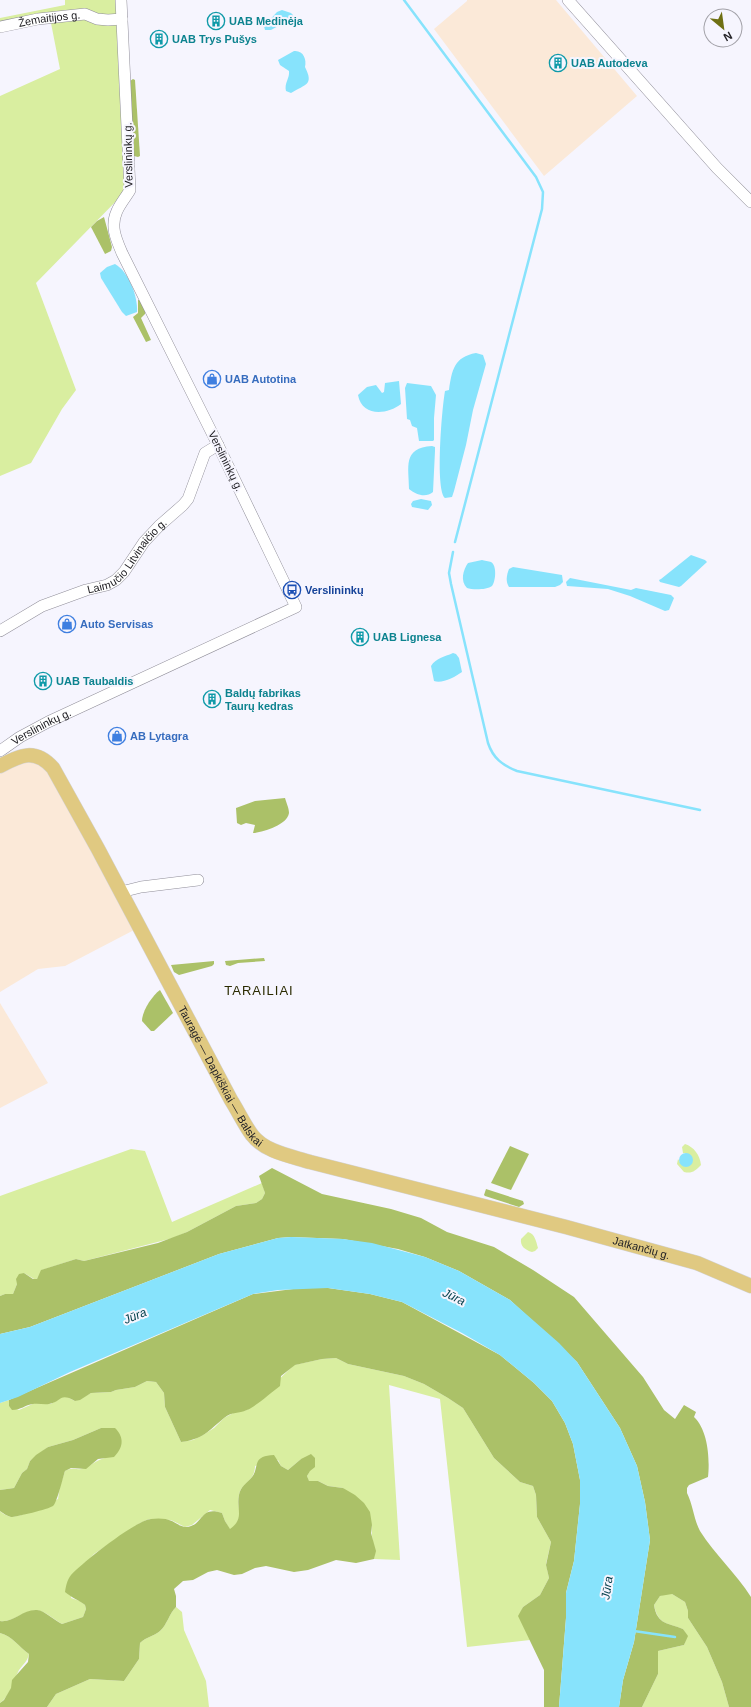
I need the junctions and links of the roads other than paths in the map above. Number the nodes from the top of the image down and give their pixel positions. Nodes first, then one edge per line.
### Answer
1 (121, 0) edge
2 (568, 0) edge
3 (122, 19) junction
4 (0, 27) edge
5 (751, 202) edge
6 (218, 445) junction
7 (0, 631) edge
8 (0, 751) edge
9 (0, 766) edge
10 (198, 880) dead end
11 (121, 892) junction
12 (528, 1217) joint
13 (751, 1286) edge

1 - 3 street, Verslininkų g.
2 - 5 street
3 - 4 street, Žemaitijos g.
3 - 6 street, Verslininkų g.
6 - 7 street, Laimučio Litvinaičio g.
6 - 8 street, Verslininkų g.
9 - 11 main road, Tauragė — Dapkiškiai — Balskai
10 - 11 street
11 - 12 main road, Tauragė — Dapkiškiai — Balskai
12 - 13 main road, Jatkančių g.

